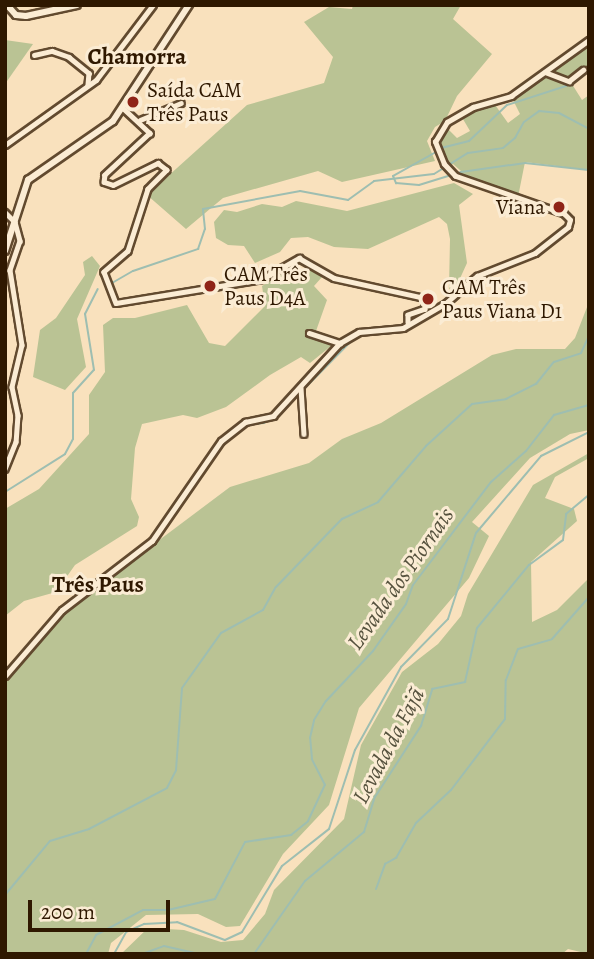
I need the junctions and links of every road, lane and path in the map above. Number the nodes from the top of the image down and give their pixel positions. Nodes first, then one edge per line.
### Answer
1 (7, 5) edge
2 (76, 5) edge
3 (153, 5) edge
4 (189, 5) edge
5 (589, 40) edge
6 (34, 55) dead end
7 (583, 70) dead end
8 (545, 72) junction
9 (88, 85) junction
10 (181, 103) dead end
11 (123, 108) junction
12 (139, 120) junction
13 (5, 145) edge
14 (5, 212) edge
15 (15, 222) junction
16 (5, 251) edge
17 (408, 322) junction
18 (309, 333) dead end
19 (340, 343) junction
20 (301, 388) junction
21 (304, 434) dead end
22 (5, 469) edge
23 (5, 676) edge

1 - 2 main road
3 - 9 street
4 - 11 main road
5 - 8 street
6 - 9 street
7 - 8 street
8 - 17 street
9 - 13 street
10 - 12 street
11 - 12 street
11 - 15 main road
12 - 17 street
14 - 15 street
15 - 16 main road
15 - 22 street
17 - 19 street
18 - 19 street
19 - 20 street
20 - 21 street
20 - 23 street

